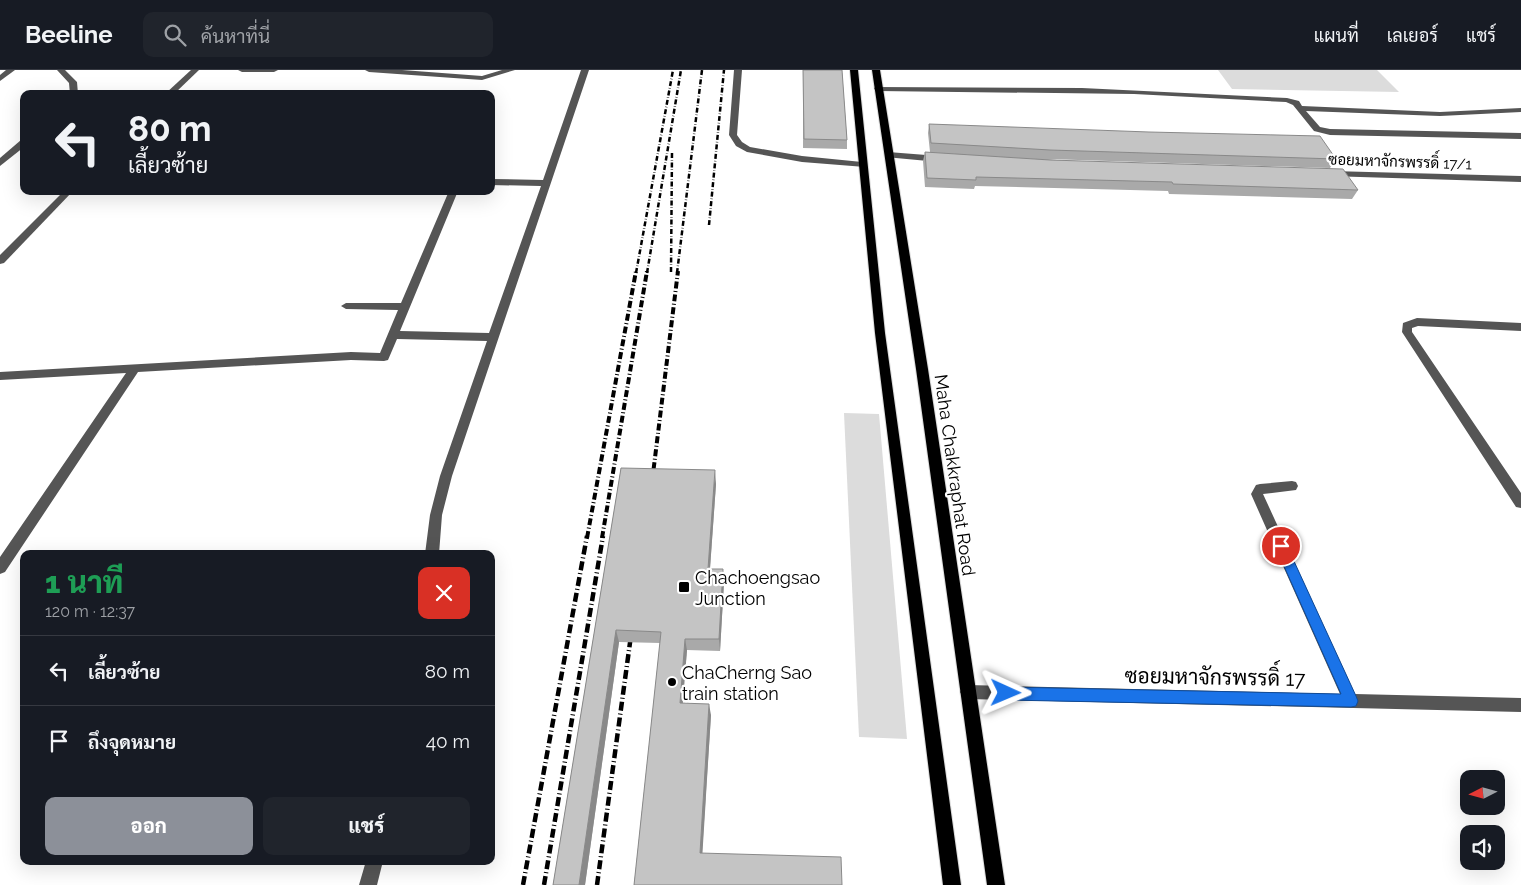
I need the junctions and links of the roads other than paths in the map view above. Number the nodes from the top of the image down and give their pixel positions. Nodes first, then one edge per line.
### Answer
1 (11, 70) edge
2 (61, 70) edge
3 (195, 70) edge
4 (242, 70) edge
5 (274, 70) edge
6 (369, 70) edge
7 (511, 70) edge
8 (586, 70) edge
9 (738, 70) edge
10 (854, 70) edge
11 (876, 70) edge
12 (403, 71) edge
13 (0, 79) edge
14 (878, 89) junction
15 (73, 90) edge
16 (174, 90) edge
17 (1300, 108) junction
18 (1521, 110) edge
19 (1521, 136) edge
20 (20, 146) edge
21 (888, 155) junction
22 (951, 160) edge
23 (0, 164) edge
24 (862, 165) junction
25 (1325, 174) edge
26 (1521, 179) edge
27 (495, 182) edge
28 (547, 183) junction
29 (65, 195) edge
30 (452, 195) edge
31 (0, 261) edge
32 (346, 306) dead end
33 (404, 306) junction
34 (1521, 327) edge
35 (392, 335) junction
36 (495, 337) junction
37 (136, 367) junction
38 (0, 376) edge
39 (1292, 486) dead end
40 (1521, 503) edge
41 (432, 550) edge
42 (0, 568) edge
43 (968, 692) junction
44 (1351, 701) junction
45 (1521, 705) edge
46 (374, 865) edge
47 (368, 885) edge
48 (952, 885) edge
49 (996, 885) edge

1 - 13 street
2 - 15 street
3 - 16 street
4 - 5 street
6 - 12 street
7 - 12 street
8 - 28 street
9 - 24 street
10 - 24 main road
11 - 14 main road, Maha Chakkraphat Road
14 - 17 street
14 - 21 main road, Maha Chakkraphat Road
17 - 18 street
17 - 19 street
20 - 23 street
21 - 22 street
21 - 43 main road, Maha Chakkraphat Road
24 - 48 main road
25 - 26 street, ซอยมหาจักรพรรดิ์ 17/1
27 - 28 street
28 - 36 street
29 - 31 street
30 - 33 street
32 - 33 street
33 - 35 street
34 - 40 street
35 - 36 street
35 - 37 street
36 - 41 street
37 - 38 street
37 - 42 street
39 - 44 street
43 - 44 street, ซอยมหาจักรพรรดิ์ 17
43 - 49 main road, Maha Chakkraphat Road
44 - 45 street, ซอยมหาจักรพรรดิ์ 17
46 - 47 street

